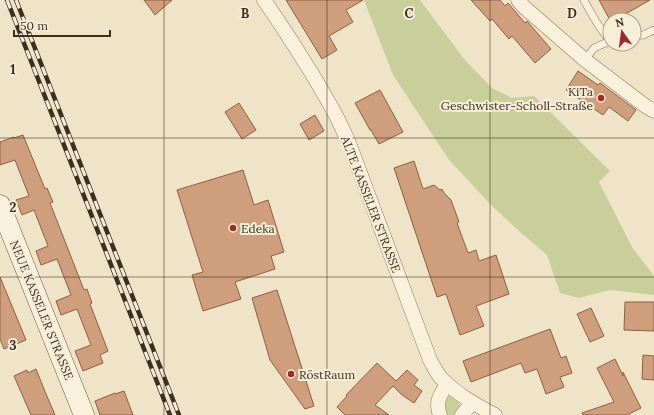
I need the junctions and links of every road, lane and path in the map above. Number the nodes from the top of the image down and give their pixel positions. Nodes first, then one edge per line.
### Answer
1 (264, 0) edge
2 (518, 0) edge
3 (584, 0) edge
4 (602, 30) edge
5 (654, 30) edge
6 (642, 34) edge
7 (602, 44) edge
8 (585, 60) junction
9 (654, 111) edge
10 (0, 205) edge
11 (448, 384) junction
12 (472, 403) junction
13 (84, 415) edge
14 (440, 415) edge
15 (462, 415) edge
16 (495, 415) edge

1 - 11 street, ALTE KASSELER STRASSE
2 - 8 street
3 - 4 lane
5 - 6 lane
7 - 8 lane
8 - 9 street
10 - 13 main road, NEUE KASSELER STRASSE
11 - 12 street, ALTE KASSELER STRASSE
11 - 14 street
12 - 15 street
12 - 16 street, ALTE KASSELER STRASSE

